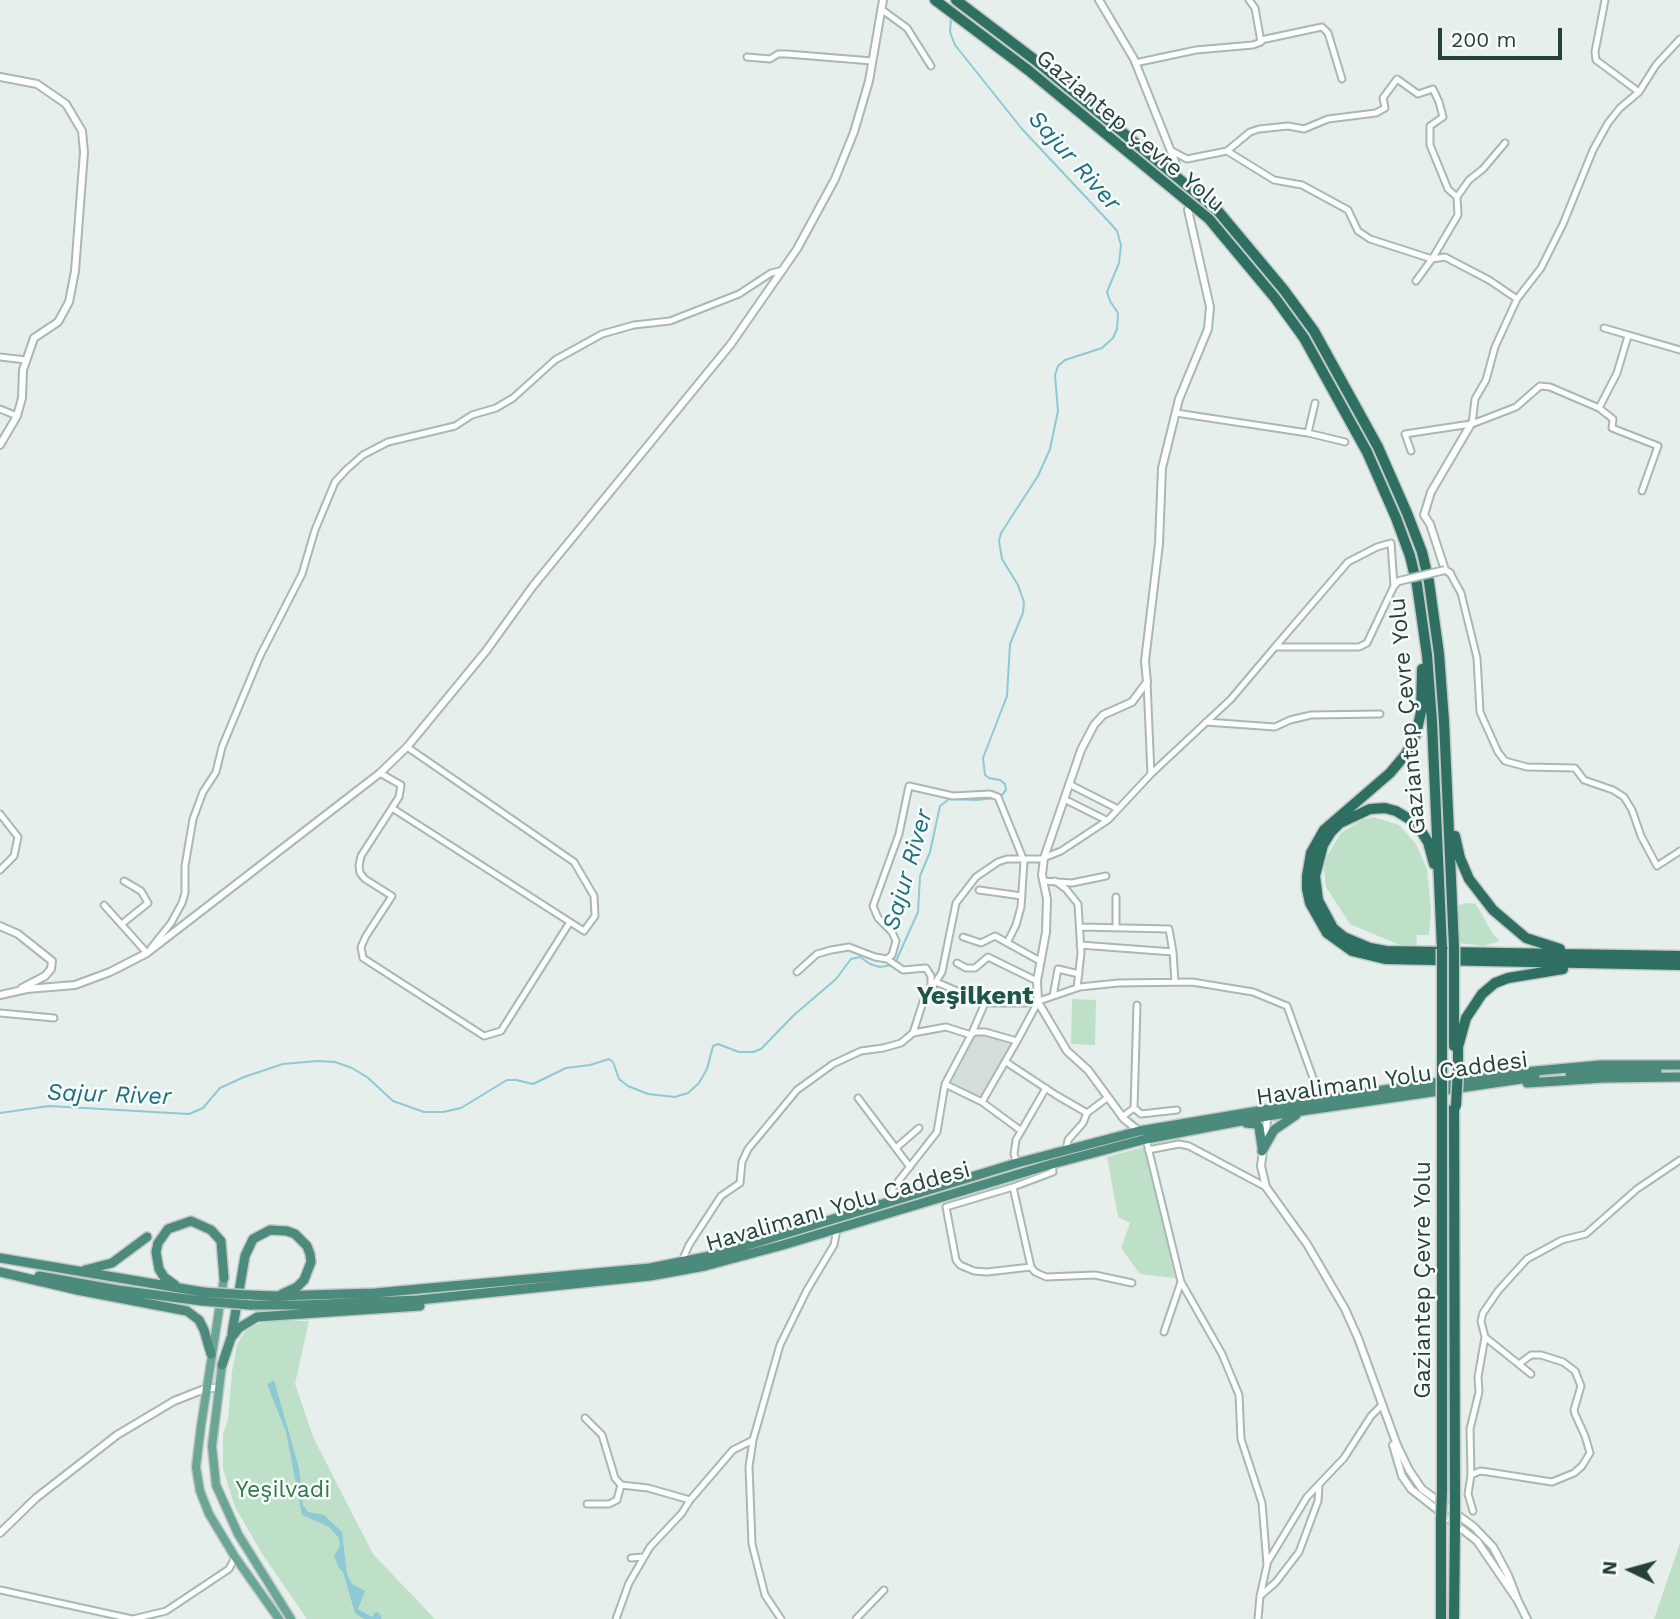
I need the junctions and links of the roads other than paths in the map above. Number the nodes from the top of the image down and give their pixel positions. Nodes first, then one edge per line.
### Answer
1 (883, 0) edge
2 (935, 0) edge
3 (956, 0) edge
4 (1099, 0) edge
5 (1249, 0) edge
6 (1605, 0) edge
7 (881, 9) junction
8 (1680, 39) edge
9 (1261, 40) junction
10 (747, 57) dead end
11 (872, 61) junction
12 (1135, 63) junction
13 (931, 66) dead end
14 (0, 77) edge
15 (1342, 79) dead end
16 (1639, 92) junction
17 (1505, 143) dead end
18 (1170, 150) junction
19 (1227, 151) junction
20 (1176, 164) dead end
21 (1457, 197) junction
22 (1188, 210) dead end
23 (1432, 260) junction
24 (783, 270) junction
25 (1416, 281) dead end
26 (1517, 299) junction
27 (1604, 328) dead end
28 (1628, 335) junction
29 (1680, 350) edge
30 (0, 357) edge
31 (26, 360) junction
32 (1315, 403) dead end
33 (1600, 408) junction
34 (0, 409) edge
35 (1176, 413) junction
36 (17, 416) junction
37 (1471, 424) joint
38 (1308, 433) junction
39 (1345, 442) dead end
40 (0, 445) edge
41 (1411, 451) dead end
42 (1643, 491) dead end
43 (1448, 572) junction
44 (1396, 583) junction
45 (1417, 585) junction
46 (1275, 647) junction
47 (1439, 654) junction
48 (1147, 682) junction
49 (1380, 714) dead end
50 (1206, 722) junction
51 (407, 747) junction
52 (380, 773) junction
53 (1150, 774) junction
54 (1069, 784) junction
55 (1064, 799) junction
56 (392, 808) junction
57 (1118, 809) junction
58 (0, 814) edge
59 (1106, 820) junction
60 (1680, 851) edge
61 (1044, 858) junction
62 (1024, 860) junction
63 (0, 869) edge
64 (1106, 876) dead end
65 (124, 881) dead end
66 (1043, 881) junction
67 (1055, 881) junction
68 (979, 890) dead end
69 (1022, 896) junction
70 (1116, 897) dead end
71 (104, 905) dead end
72 (570, 922) junction
73 (123, 923) junction
74 (0, 926) edge
75 (1081, 927) junction
76 (1116, 928) junction
77 (963, 937) dead end
78 (1007, 943) junction
79 (1080, 945) junction
80 (1441, 947) junction
81 (148, 951) junction
82 (1174, 952) junction
83 (1680, 956) edge
84 (1630, 959) junction
85 (1040, 961) junction
86 (890, 962) junction
87 (957, 963) dead end
88 (1680, 965) edge
89 (797, 972) dead end
90 (1079, 974) junction
91 (1037, 981) junction
92 (936, 982) junction
93 (1175, 982) junction
94 (1077, 988) junction
95 (932, 989) junction
96 (16, 991) junction
97 (0, 995) edge
98 (1053, 996) junction
99 (1038, 1002) junction
100 (985, 1003) junction
101 (1138, 1005) dead end
102 (0, 1013) edge
103 (54, 1018) dead end
104 (913, 1033) junction
105 (971, 1035) junction
106 (1017, 1041) junction
107 (1006, 1062) junction
108 (1680, 1062) edge
109 (1456, 1070) junction
110 (1680, 1071) edge
111 (1680, 1077) edge
112 (945, 1084) junction
113 (1476, 1086) junction
114 (1046, 1088) junction
115 (858, 1098) dead end
116 (1107, 1098) junction
117 (1321, 1100) junction
118 (982, 1102) junction
119 (1134, 1108) junction
120 (1177, 1110) dead end
121 (1305, 1111) junction
122 (1087, 1112) junction
123 (1271, 1112) junction
124 (1123, 1118) junction
125 (1230, 1123) junction
126 (919, 1128) dead end
127 (1020, 1129) junction
128 (1142, 1135) junction
129 (1121, 1136) junction
130 (896, 1149) junction
131 (1066, 1150) junction
132 (1148, 1150) junction
133 (1262, 1150) junction
134 (1680, 1160) edge
135 (1017, 1163) junction
136 (1052, 1164) junction
137 (910, 1167) junction
138 (1266, 1186) junction
139 (1013, 1187) junction
140 (890, 1203) junction
141 (837, 1229) junction
142 (147, 1237) dead end
143 (0, 1258) edge
144 (682, 1263) junction
145 (1031, 1267) junction
146 (0, 1270) edge
147 (77, 1272) junction
148 (224, 1278) joint
149 (1181, 1282) junction
150 (1132, 1283) dead end
151 (187, 1289) junction
152 (517, 1291) junction
153 (202, 1296) junction
154 (277, 1296) junction
155 (1164, 1332) dead end
156 (1485, 1337) junction
157 (232, 1338) junction
158 (211, 1354) junction
159 (1519, 1364) junction
160 (222, 1365) joint
161 (1531, 1374) dead end
162 (206, 1388) junction
163 (219, 1388) junction
164 (1382, 1405) junction
165 (584, 1418) dead end
166 (753, 1440) junction
167 (1471, 1475) junction
168 (621, 1485) junction
169 (1319, 1486) junction
170 (690, 1500) junction
171 (587, 1504) dead end
172 (1473, 1511) dead end
173 (0, 1533) edge
174 (235, 1557) junction
175 (644, 1557) junction
176 (631, 1558) dead end
177 (1267, 1563) junction
178 (0, 1590) edge
179 (884, 1590) dead end
180 (1260, 1596) junction
181 (166, 1611) junction
182 (132, 1619) edge
183 (172, 1619) edge
184 (279, 1619) edge
185 (291, 1619) edge
186 (616, 1619) edge
187 (780, 1619) edge
188 (856, 1619) edge
189 (1258, 1619) edge
190 (1441, 1619) edge
191 (1454, 1619) edge
192 (1527, 1619) edge

1 - 7 street
2 - 45 highway, Gaziantep Çevre Yolu
3 - 47 highway, Gaziantep Çevre Yolu
4 - 12 street
5 - 9 street
6 - 16 street
7 - 11 street
7 - 13 street
8 - 16 street
9 - 12 street
9 - 15 street
10 - 11 street
11 - 24 street
12 - 18 street
14 - 31 street
16 - 26 street
17 - 21 street
18 - 19 street
18 - 20 street
19 - 21 street
19 - 23 street
21 - 23 street
22 - 35 street
23 - 25 street
23 - 26 street
24 - 51 street
24 - 81 street
26 - 33 street
27 - 28 street
28 - 29 street
28 - 33 street
30 - 31 street
31 - 36 street
32 - 38 street
33 - 42 street
34 - 36 street
35 - 38 street
35 - 48 street
36 - 40 street
37 - 41 street
37 - 43 street
38 - 39 street
43 - 44 street, bridge
43 - 60 street
44 - 46 street
44 - 46 street
45 - 80 highway, Gaziantep Çevre Yolu
45 - 84 highway
46 - 50 street
47 - 84 highway
47 - 109 highway, Gaziantep Çevre Yolu, bridge
48 - 53 street
48 - 54 street
49 - 50 street
50 - 53 street
51 - 52 street
51 - 72 street
52 - 56 street
52 - 81 street
53 - 57 street
54 - 55 street
54 - 57 street
55 - 59 street
55 - 61 street
56 - 72 street
56 - 72 street
57 - 59 street
58 - 63 street
59 - 61 street
61 - 62 street
61 - 66 street
62 - 69 street
62 - 86 street
62 - 92 street
64 - 67 street
65 - 73 street
66 - 67 street
66 - 85 street
67 - 75 street
68 - 69 street
69 - 78 street
70 - 76 street
71 - 73 street
73 - 81 street
74 - 96 street
75 - 76 street
75 - 79 street
76 - 82 street
77 - 78 street
78 - 85 street
79 - 82 street
79 - 90 street
80 - 84 highway
80 - 190 highway, Gaziantep Çevre Yolu, bridge
81 - 96 street
82 - 93 street
83 - 84 highway
84 - 88 highway
84 - 109 highway
85 - 91 street
86 - 89 street
86 - 95 street
87 - 91 street
90 - 94 street
90 - 98 street
91 - 99 street
92 - 95 street
92 - 100 street
93 - 94 street
93 - 117 street
94 - 98 street
95 - 104 street
96 - 97 street
98 - 99 street
99 - 100 street
99 - 106 street
99 - 116 street
100 - 105 street
101 - 119 street
102 - 103 street
104 - 105 street
104 - 144 street
105 - 106 street
105 - 112 street
106 - 107 street
107 - 114 street
107 - 118 street
108 - 117 highway, Havalimanı Yolu Caddesi
109 - 191 highway, Gaziantep Çevre Yolu, bridge
110 - 113 highway, Havalimanı Yolu Caddesi
111 - 113 highway
112 - 118 street
112 - 137 street
113 - 121 highway, Havalimanı Yolu Caddesi
114 - 122 street
114 - 127 street
115 - 130 street
116 - 122 street
116 - 124 street
117 - 123 highway, Havalimanı Yolu Caddesi
118 - 127 street
119 - 120 street
119 - 124 street
121 - 123 highway, Havalimanı Yolu Caddesi
121 - 133 highway
122 - 131 street
123 - 125 highway, Havalimanı Yolu Caddesi
123 - 128 highway, Havalimanı Yolu Caddesi
123 - 133 street
124 - 128 street
124 - 129 street
125 - 128 highway, Havalimanı Yolu Caddesi
125 - 133 highway
126 - 130 street
127 - 135 street
128 - 129 highway, Havalimanı Yolu Caddesi
128 - 132 street
128 - 136 highway, Havalimanı Yolu Caddesi
129 - 131 highway, Havalimanı Yolu Caddesi
130 - 137 street
131 - 135 highway, Havalimanı Yolu Caddesi
132 - 138 street
132 - 149 street
133 - 138 street
134 - 156 street
135 - 140 highway, Havalimanı Yolu Caddesi
136 - 139 street
136 - 141 highway, Havalimanı Yolu Caddesi
137 - 140 street
138 - 164 street
139 - 145 street
139 - 145 street
140 - 144 highway, Havalimanı Yolu Caddesi
141 - 152 highway, Havalimanı Yolu Caddesi
141 - 166 street
142 - 147 highway
143 - 147 highway, Havalimanı Yolu Caddesi
144 - 154 highway, Havalimanı Yolu Caddesi
145 - 150 street
146 - 153 highway, Havalimanı Yolu Caddesi
146 - 158 highway
147 - 151 highway, Havalimanı Yolu Caddesi
148 - 151 highway
148 - 158 main road
149 - 155 street
149 - 177 street
151 - 153 highway, Havalimanı Yolu Caddesi
152 - 153 highway, Havalimanı Yolu Caddesi, bridge
152 - 157 highway
153 - 154 highway, Havalimanı Yolu Caddesi, bridge
154 - 157 highway
156 - 159 street
156 - 167 street
157 - 160 highway
158 - 162 main road
159 - 161 street
159 - 167 street
160 - 163 main road
162 - 163 street
162 - 173 street
162 - 174 main road
163 - 185 main road
164 - 169 street
164 - 192 street
165 - 168 street
166 - 170 street
166 - 187 street
167 - 172 street
168 - 170 street
168 - 171 street
169 - 177 street
169 - 180 street
170 - 175 street
174 - 181 street
174 - 184 main road
175 - 176 street
175 - 186 street
177 - 180 street
178 - 182 street
179 - 188 street
180 - 189 street
181 - 182 street
181 - 183 street

